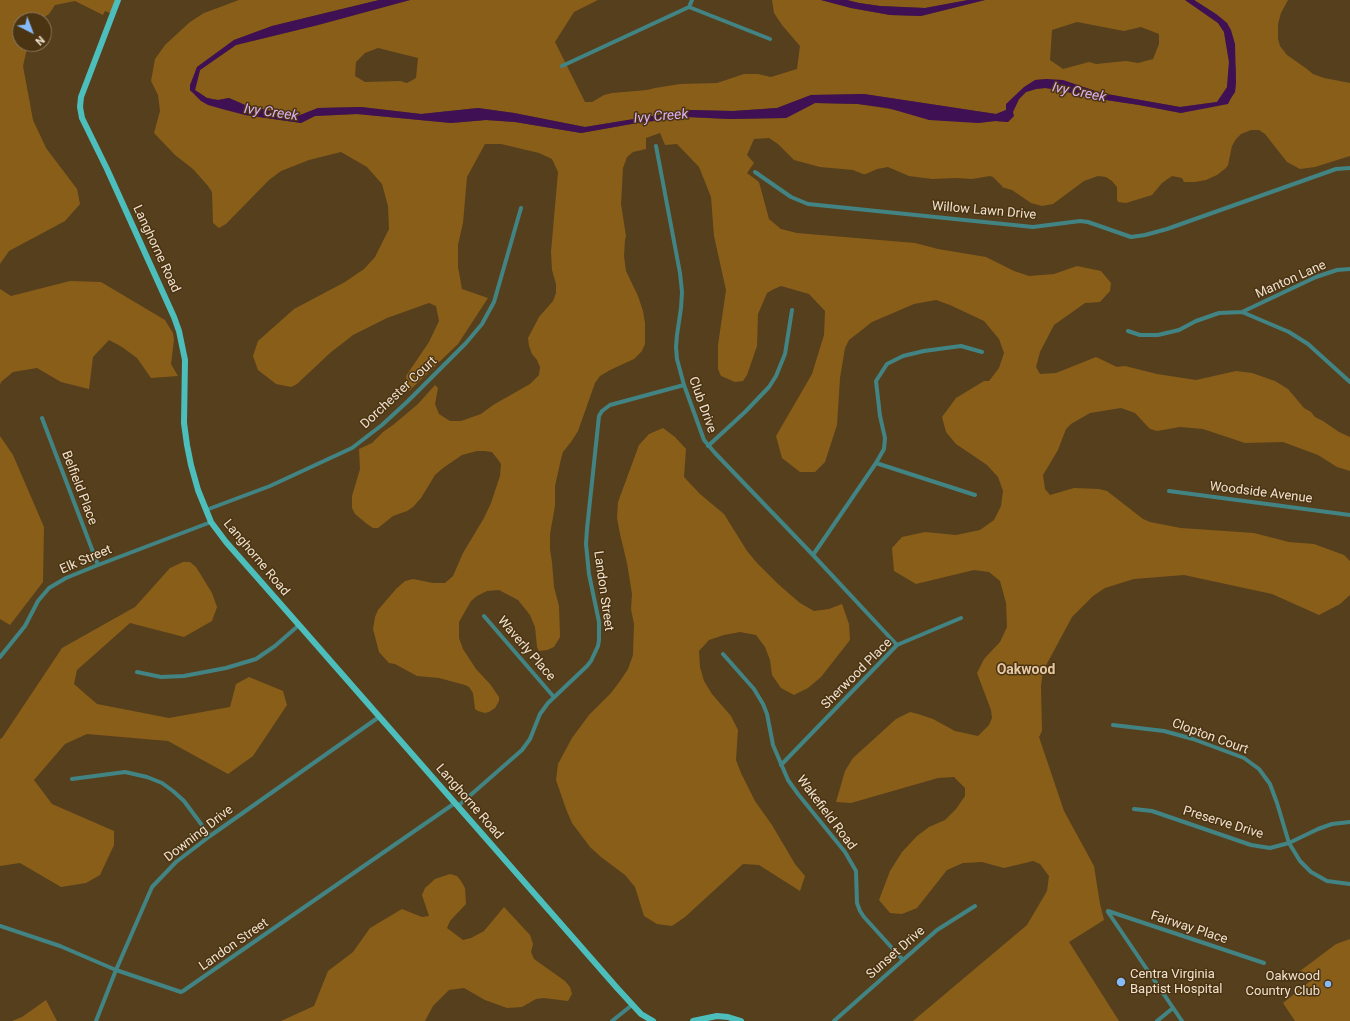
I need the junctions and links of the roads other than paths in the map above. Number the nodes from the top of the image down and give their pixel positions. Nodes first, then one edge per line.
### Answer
1 (692, 0) edge
2 (117, 1) edge
3 (689, 7) junction
4 (770, 39) dead end
5 (562, 66) dead end
6 (656, 146) dead end
7 (1350, 168) edge
8 (755, 172) dead end
9 (521, 208) dead end
10 (1350, 269) edge
11 (792, 310) dead end
12 (1242, 312) junction
13 (1128, 330) dead end
14 (982, 352) dead end
15 (1350, 382) edge
16 (684, 385) junction
17 (42, 418) dead end
18 (708, 446) junction
19 (876, 463) junction
20 (1169, 491) dead end
21 (975, 495) dead end
22 (206, 510) junction
23 (1350, 515) edge
24 (211, 522) junction
25 (813, 555) junction
26 (98, 565) junction
27 (484, 616) dead end
28 (961, 618) dead end
29 (298, 625) junction
30 (897, 645) junction
31 (723, 654) dead end
32 (0, 657) edge
33 (137, 672) dead end
34 (553, 696) junction
35 (379, 717) junction
36 (1113, 725) dead end
37 (781, 765) junction
38 (72, 780) dead end
39 (456, 804) junction
40 (1134, 809) dead end
41 (1350, 822) edge
42 (210, 836) junction
43 (1289, 843) junction
44 (1350, 884) edge
45 (975, 906) dead end
46 (0, 926) edge
47 (903, 960) junction
48 (1264, 963) dead end
49 (116, 970) junction
50 (632, 1005) junction
51 (1173, 1008) junction
52 (96, 1021) edge
53 (612, 1021) edge
54 (653, 1021) edge
55 (693, 1021) edge
56 (740, 1021) edge
57 (834, 1021) edge
58 (1157, 1021) edge
59 (1182, 1021) edge

1 - 3 street
2 - 22 main road, Langhorne Road
3 - 4 street
3 - 5 street
6 - 16 street, Club Drive
7 - 8 street, Willow Lawn Drive
9 - 22 street, Dorchester Court
10 - 12 street, Manton Lane
11 - 18 street
12 - 13 street
12 - 15 street
14 - 19 street
16 - 18 street, Club Drive
16 - 34 street, Landon Street
17 - 26 street, Belfield Place
18 - 25 street, Club Drive
19 - 21 street
19 - 25 street
20 - 23 street, Woodside Avenue
22 - 24 main road, Langhorne Road
24 - 26 street, Elk Street
24 - 29 main road, Langhorne Road
25 - 30 street, Club Drive
26 - 32 street, Elk Street
27 - 34 street, Waverly Place
28 - 30 street, Sherwood Place
29 - 33 street
29 - 35 main road, Langhorne Road
30 - 37 street, Sherwood Place
31 - 37 street, Wakefield Road
34 - 39 street, Landon Street
35 - 39 main road, Langhorne Road
35 - 42 street, Downing Drive
36 - 43 street, Clopton Court
37 - 47 street, Wakefield Road
38 - 42 street
39 - 49 street, Landon Street
39 - 50 main road, Langhorne Road
40 - 43 street, Preserve Drive
41 - 43 street, Preserve Drive
42 - 49 street, Downing Drive
43 - 44 street, Clopton Court
45 - 47 street, Sunset Drive
46 - 49 street, Landon Street
47 - 57 street, Sunset Drive
48 - 51 street, Fairway Place
49 - 52 street, Downing Drive
50 - 53 street
50 - 54 main road, Langhorne Road
51 - 58 street
51 - 59 street
55 - 56 main road

